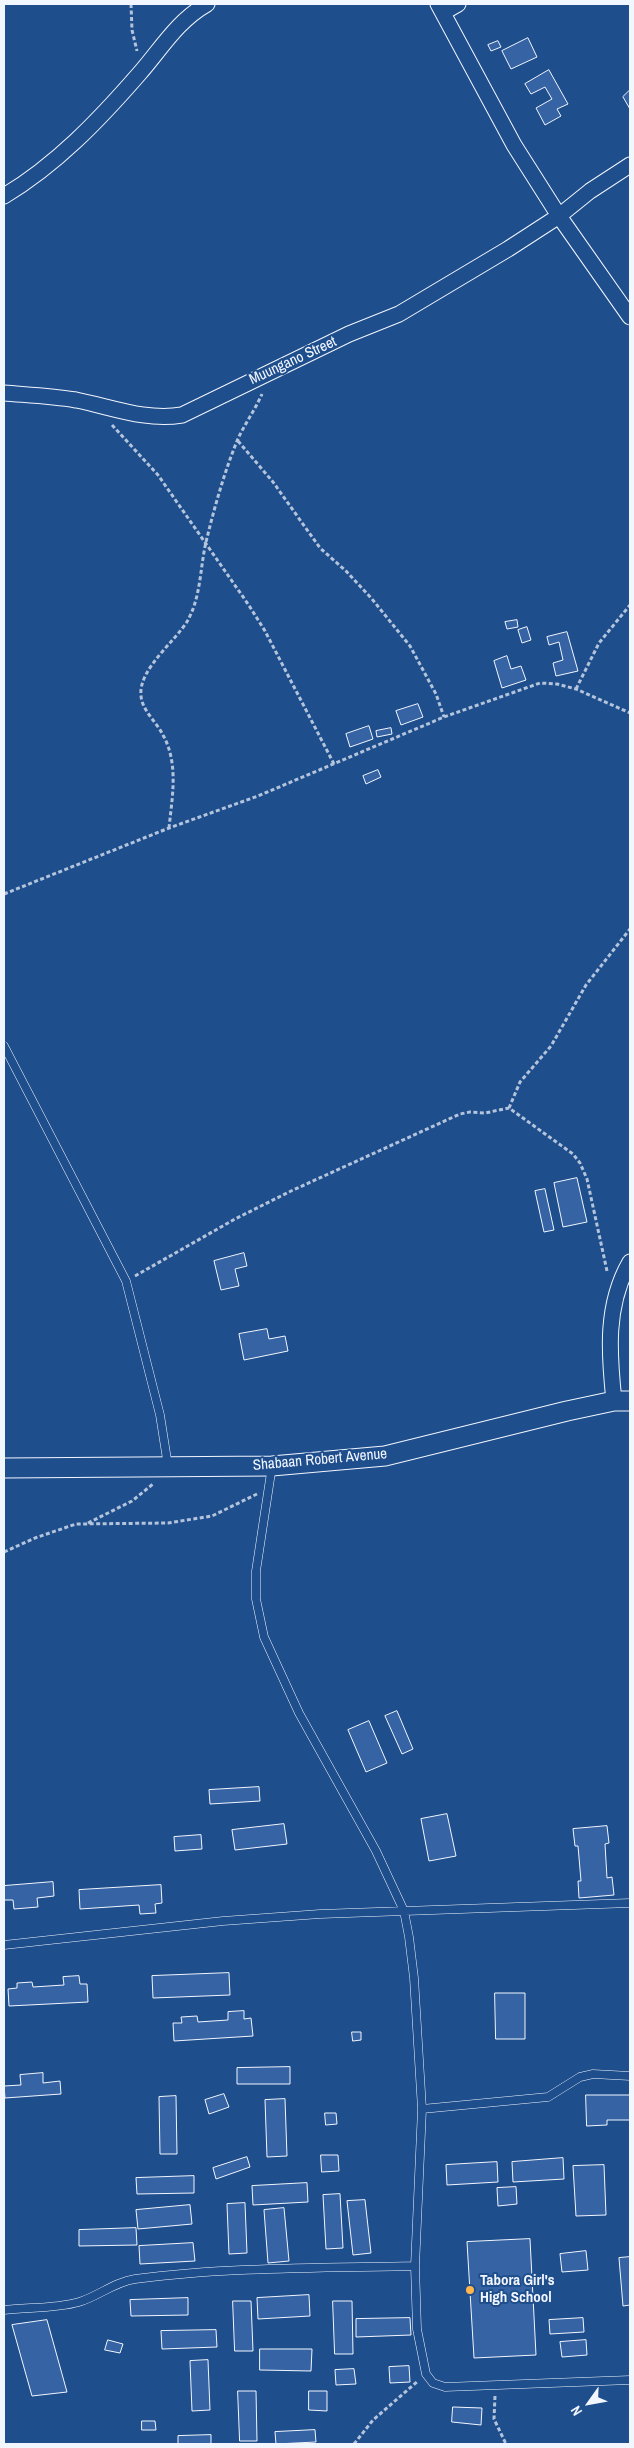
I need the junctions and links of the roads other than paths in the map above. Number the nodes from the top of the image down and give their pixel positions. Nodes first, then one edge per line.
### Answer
1 (207, 4) edge
2 (458, 4) edge
3 (441, 8) edge
4 (630, 164) edge
5 (4, 196) edge
6 (559, 216) junction
7 (630, 317) edge
8 (4, 393) edge
9 (4, 1046) edge
10 (630, 1262) edge
11 (622, 1401) edge
12 (168, 1466) junction
13 (272, 1466) junction
14 (4, 1468) edge
15 (630, 1903) edge
16 (404, 1911) junction
17 (4, 1945) edge
18 (630, 2076) edge
19 (422, 2109) junction
20 (415, 2266) junction
21 (4, 2310) edge
22 (630, 2380) edge

1 - 5 street
2 - 3 street
3 - 6 street
4 - 6 street, Muungano Street
6 - 7 street
6 - 8 street, Muungano Street
9 - 12 lane
10 - 11 street
11 - 13 street, Shabaan Robert Avenue
12 - 13 street, Shabaan Robert Avenue
12 - 14 street, Shabaan Robert Avenue
13 - 16 lane
15 - 16 lane
16 - 17 lane
16 - 19 lane
18 - 19 lane
19 - 20 lane
20 - 21 lane
20 - 22 lane

